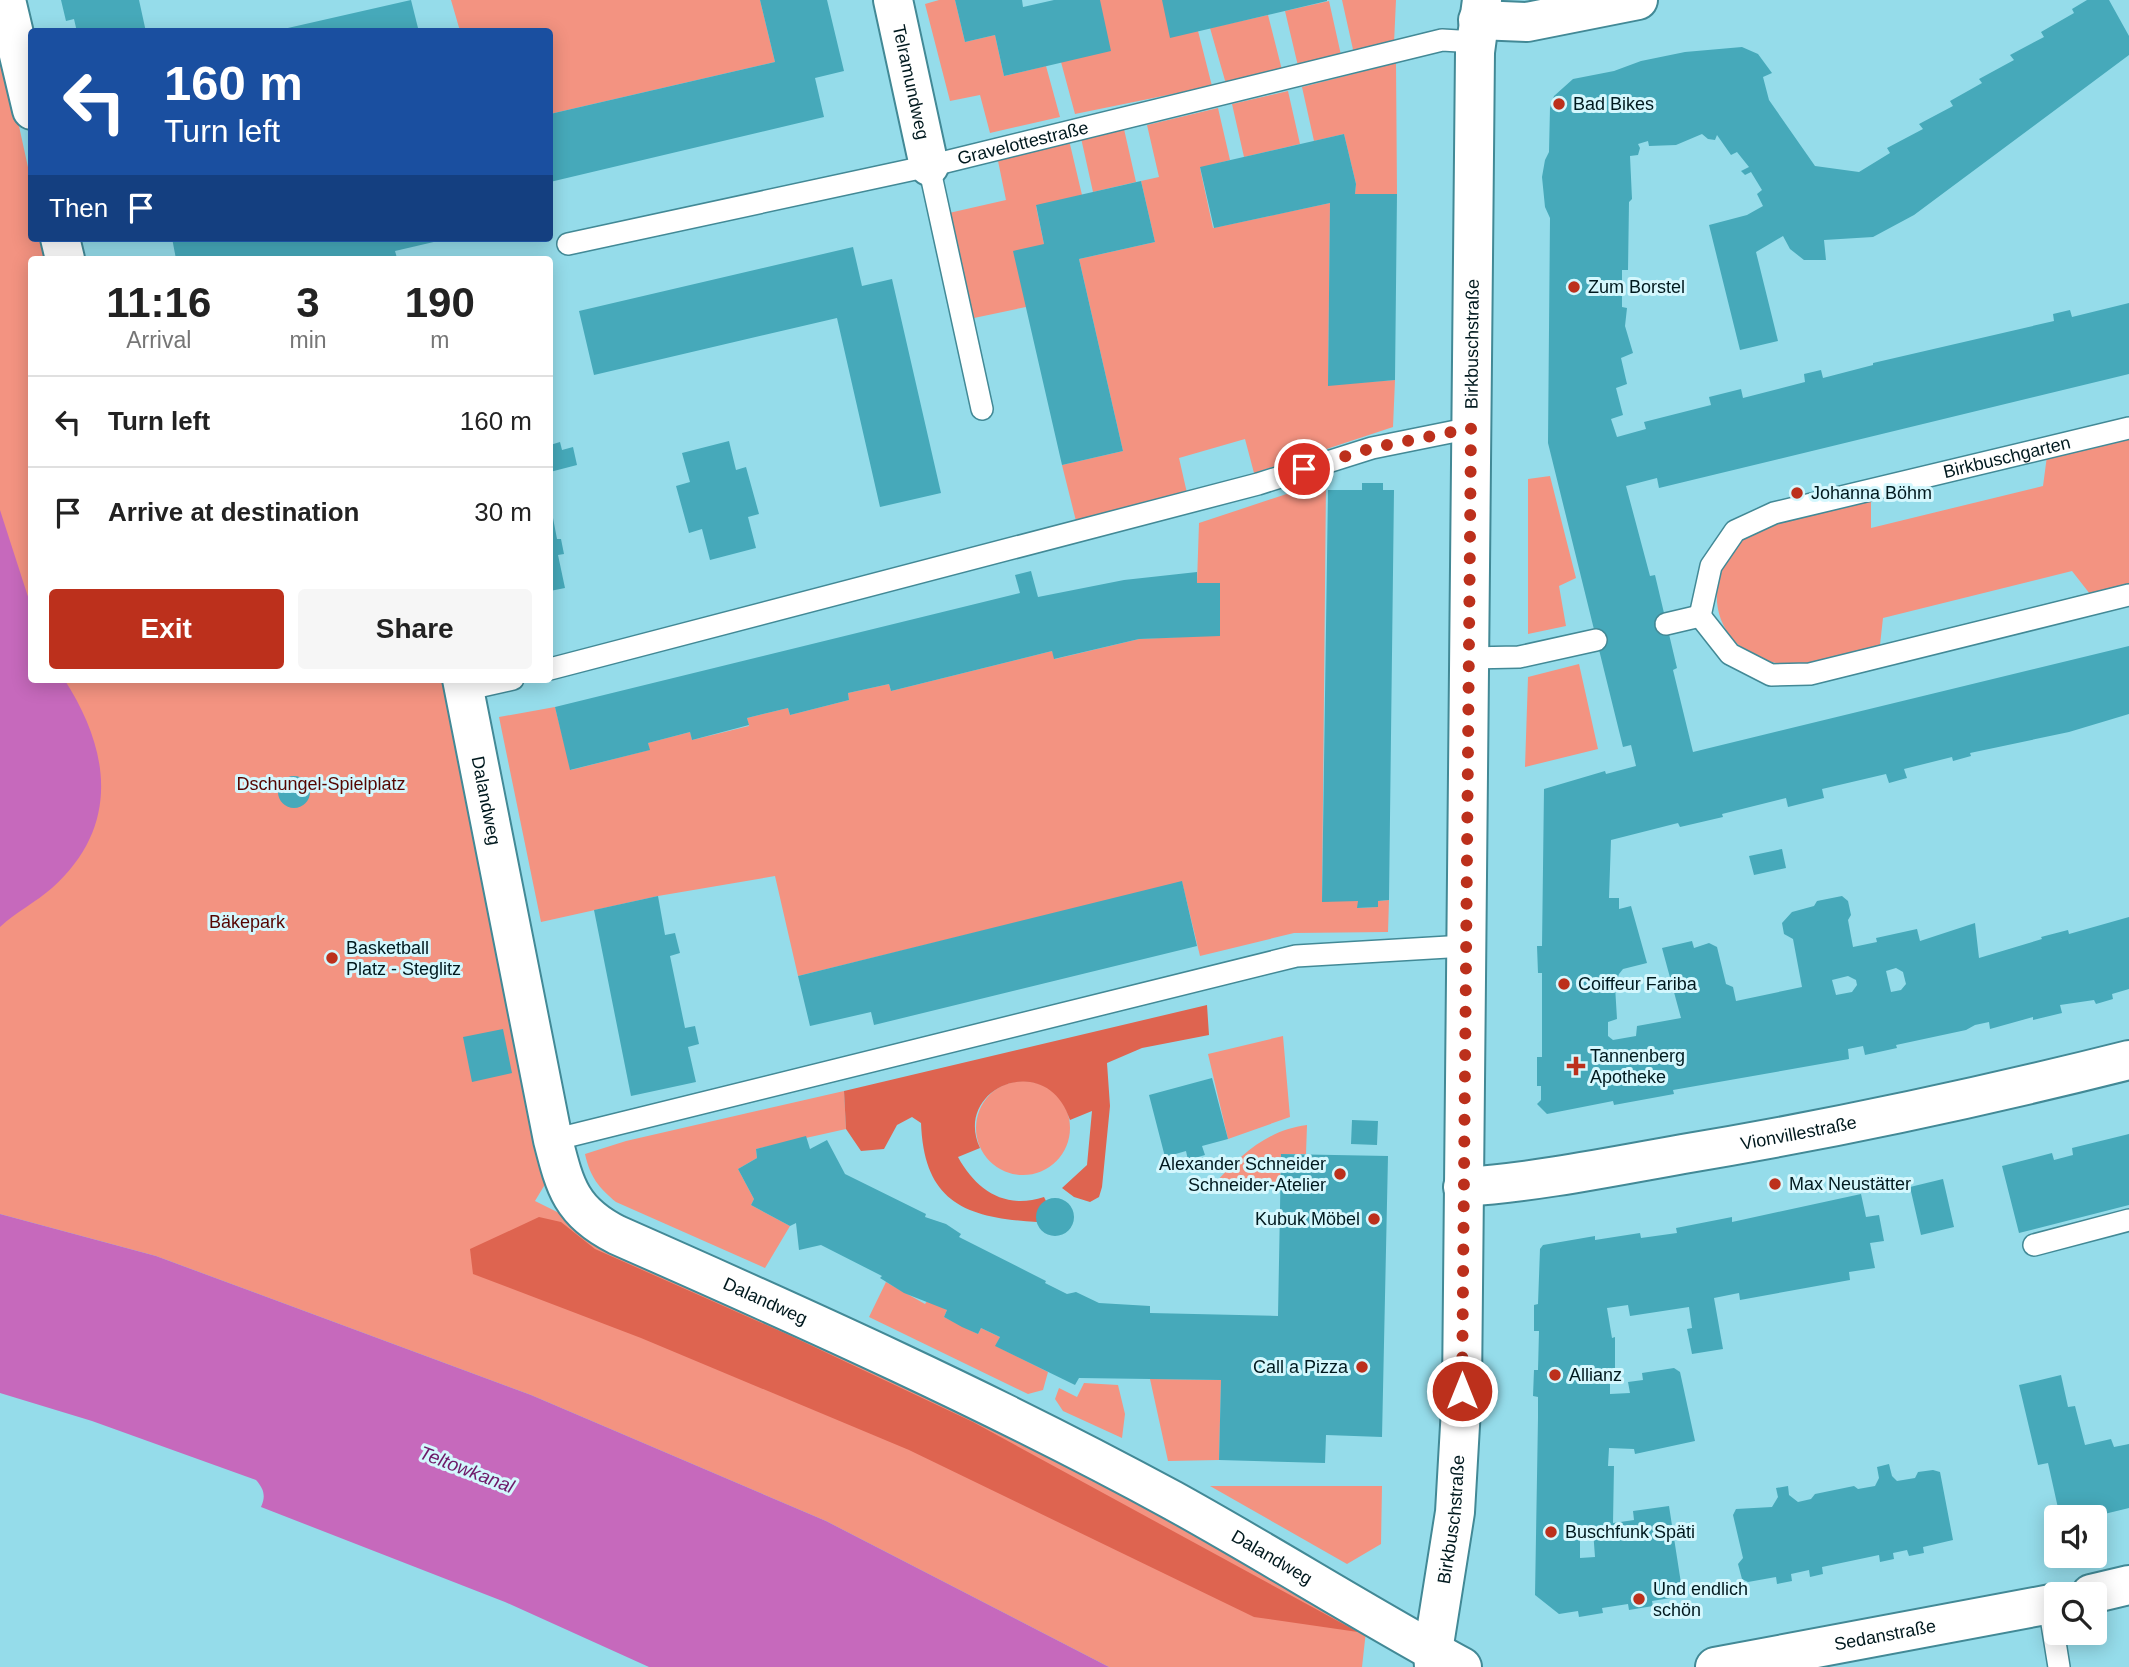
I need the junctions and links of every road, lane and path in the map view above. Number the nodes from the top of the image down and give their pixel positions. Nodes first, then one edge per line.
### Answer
1 (6, 0) edge
2 (893, 0) edge
3 (1638, 0) edge
4 (1479, 21) edge
5 (28, 93) edge
6 (929, 166) junction
7 (568, 244) dead end
8 (982, 409) dead end
9 (1471, 428) junction
10 (2129, 428) edge
11 (2129, 595) edge
12 (1700, 616) junction
13 (1666, 624) dead end
14 (1596, 640) dead end
15 (1468, 658) junction
16 (553, 669) edge
17 (463, 685) edge
18 (1465, 946) junction
19 (2129, 1060) edge
20 (553, 1140) junction
21 (1463, 1187) junction
22 (2129, 1220) edge
23 (2034, 1245) dead end
24 (2129, 1585) edge
25 (2107, 1590) edge
26 (2044, 1606) edge
27 (2057, 1645) edge
28 (1438, 1663) edge
29 (1715, 1667) edge
30 (2059, 1667) edge

1 - 5 street
2 - 6 street, Telramundweg
3 - 4 street, Gravelottestraße
4 - 6 lane, Gravelottestraße
4 - 9 street, Birkbuschstraße
6 - 7 lane, Gravelottestraße
6 - 8 lane
9 - 15 street, Birkbuschstraße
9 - 16 lane
10 - 12 lane, Birkbuschgarten
11 - 12 lane
12 - 13 lane
14 - 15 lane
15 - 18 street, Birkbuschstraße
17 - 20 street, Dalandweg
18 - 20 lane
18 - 21 street, Birkbuschstraße
19 - 21 street, Vionvillestraße
20 - 28 street, Dalandweg
21 - 28 street, Birkbuschstraße
22 - 23 lane
24 - 25 street
26 - 29 street, Sedanstraße
27 - 30 lane

